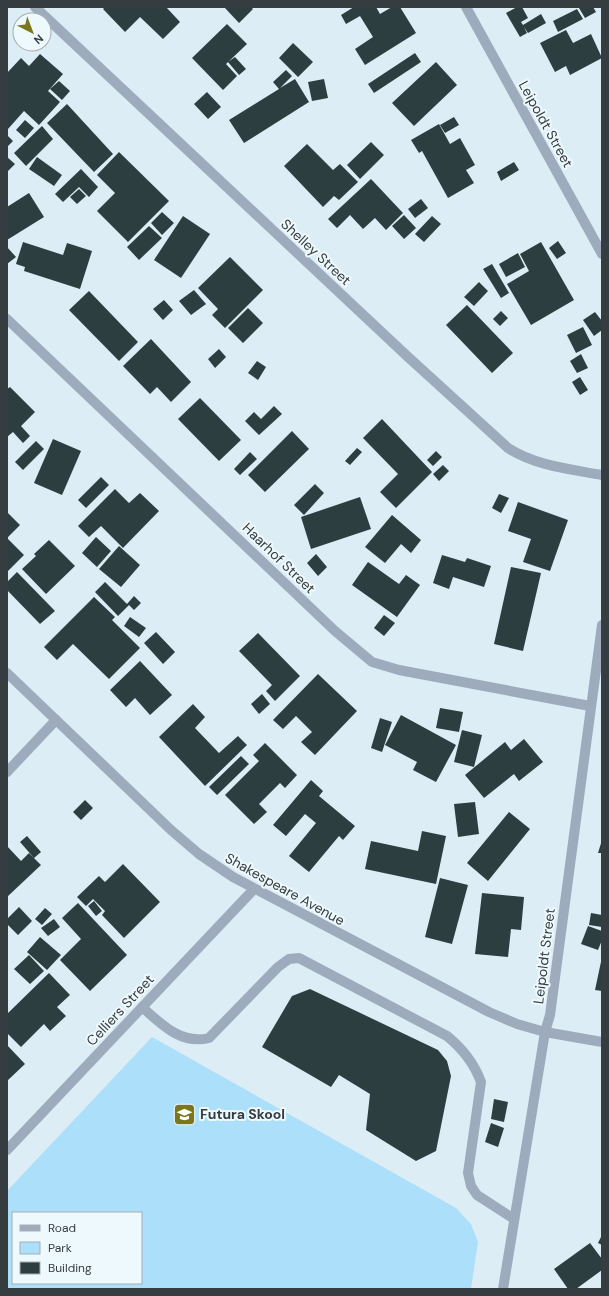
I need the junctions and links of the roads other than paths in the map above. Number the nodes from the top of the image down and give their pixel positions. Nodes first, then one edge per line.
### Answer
1 (35, 7) edge
2 (466, 7) edge
3 (602, 254) edge
4 (7, 319) edge
5 (602, 475) edge
6 (602, 624) edge
7 (7, 673) edge
8 (590, 706) junction
9 (56, 720) junction
10 (7, 772) edge
11 (254, 888) junction
12 (142, 1007) junction
13 (545, 1032) junction
14 (602, 1042) edge
15 (7, 1150) edge
16 (514, 1219) junction
17 (503, 1289) edge

1 - 5 street, Shelley Street
2 - 3 street, Leipoldt Street
4 - 8 street, Haarhof Street
6 - 8 street, Leipoldt Street
7 - 9 street, Shakespeare Avenue
8 - 13 street, Leipoldt Street
9 - 10 street
9 - 11 street, Shakespeare Avenue
11 - 12 street, Celliers Street
11 - 13 street, Shakespeare Avenue
12 - 15 street, Celliers Street
12 - 16 street
13 - 14 street, Shakespeare Avenue
13 - 16 street, Leipoldt Street
16 - 17 street, Leipoldt Street

